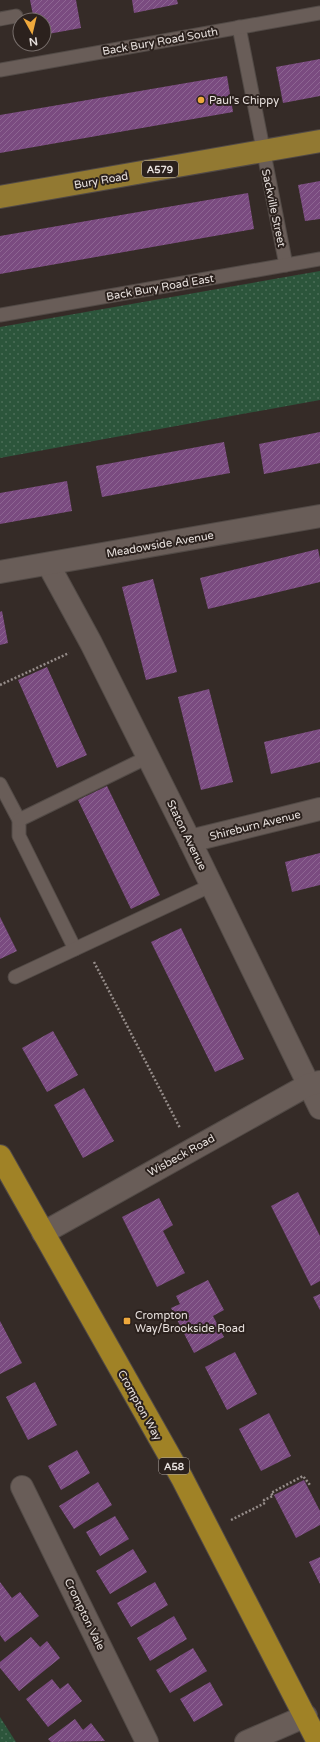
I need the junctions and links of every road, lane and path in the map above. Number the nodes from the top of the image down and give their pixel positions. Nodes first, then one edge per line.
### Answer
1 (320, 13) edge
2 (12, 17) edge
3 (0, 19) edge
4 (239, 27) junction
5 (0, 70) edge
6 (320, 141) edge
7 (263, 151) junction
8 (0, 197) edge
9 (320, 259) edge
10 (286, 265) junction
11 (0, 315) edge
12 (320, 516) edge
13 (48, 564) junction
14 (0, 572) edge
15 (91, 643) junction
16 (0, 685) edge
17 (148, 757) junction
18 (0, 784) edge
19 (320, 809) edge
20 (19, 820) junction
21 (190, 841) junction
22 (212, 885) junction
23 (80, 946) junction
24 (15, 977) dead end
25 (314, 1083) edge
26 (320, 1108) edge
27 (191, 1149) junction
28 (0, 1156) edge
29 (43, 1233) junction
30 (310, 1485) dead end
31 (22, 1487) dead end
32 (209, 1531) junction
33 (306, 1716) junction
34 (147, 1742) edge
35 (246, 1742) edge
36 (318, 1742) edge

1 - 4 lane, Back Bury Road South
2 - 3 lane
4 - 5 lane, Back Bury Road South
4 - 7 lane, Sackville Street
6 - 7 main road, Bury Road / A579
7 - 8 main road, Bury Road / A579
7 - 10 lane, Sackville Street
9 - 10 lane, Back Bury Road East
10 - 11 lane, Back Bury Road East
12 - 13 street, Meadowside Avenue
13 - 14 street, Meadowside Avenue
13 - 15 street, Staton Avenue
15 - 16 path
15 - 17 street, Staton Avenue
17 - 20 lane
17 - 21 street, Staton Avenue
18 - 20 lane
19 - 21 street, Shireburn Avenue
20 - 23 lane
21 - 22 street, Staton Avenue
22 - 23 lane
22 - 25 street, Staton Avenue
23 - 24 lane
23 - 27 path
25 - 26 street, Staton Avenue
25 - 27 street, Wisbeck Road
27 - 29 street, Wisbeck Road
28 - 29 highway, Crompton Way / A58
29 - 32 highway, Crompton Way / A58
30 - 32 path
31 - 34 street, Crompton Vale
32 - 33 highway, Crompton Way / A58
33 - 35 street
33 - 36 highway, Crompton Way / A58

